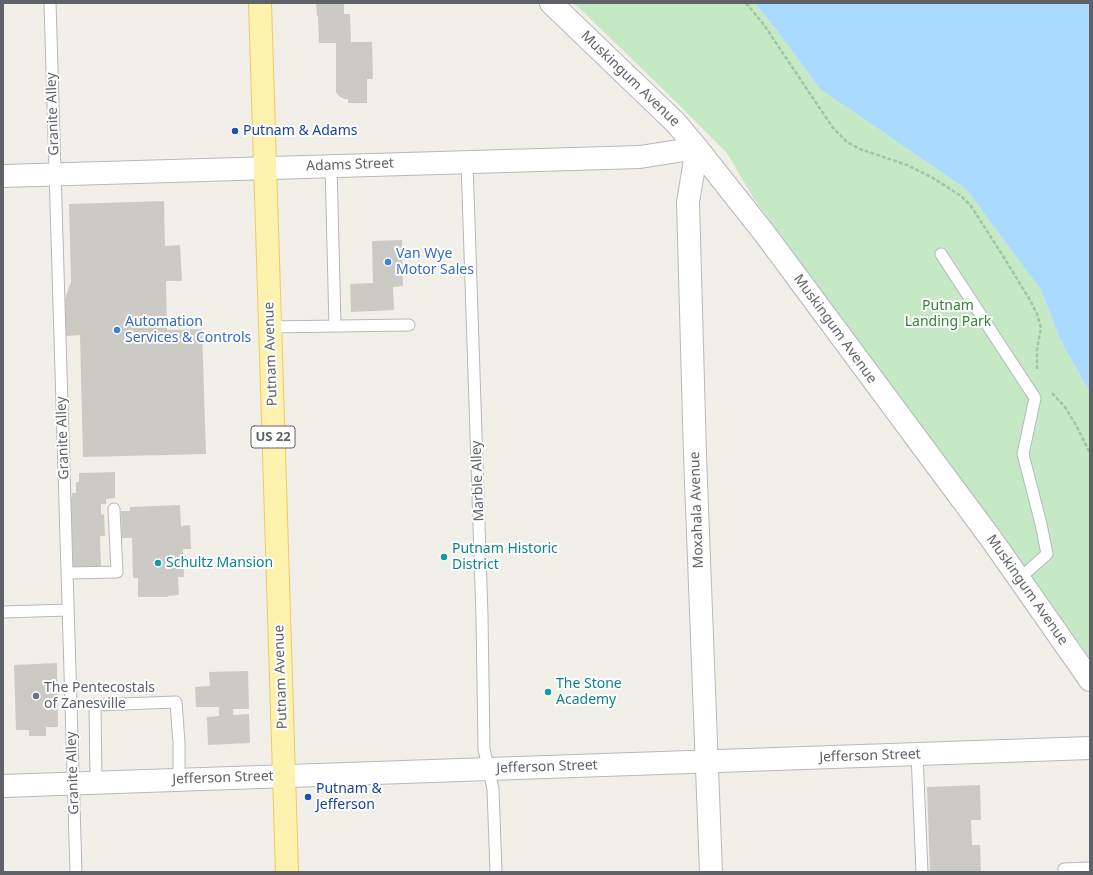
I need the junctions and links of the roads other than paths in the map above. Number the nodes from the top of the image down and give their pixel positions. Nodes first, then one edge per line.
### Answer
1 (50, 3) edge
2 (260, 3) edge
3 (551, 3) edge
4 (697, 148) junction
5 (467, 162) junction
6 (331, 166) junction
7 (265, 168) junction
8 (55, 174) junction
9 (3, 176) edge
10 (942, 254) dead end
11 (409, 325) dead end
12 (335, 326) junction
13 (270, 327) junction
14 (114, 509) dead end
15 (67, 573) junction
16 (1019, 579) junction
17 (68, 610) junction
18 (3, 612) edge
19 (1090, 680) edge
20 (1090, 748) edge
21 (917, 754) junction
22 (707, 762) junction
23 (488, 769) junction
24 (284, 776) junction
25 (179, 780) junction
26 (96, 782) junction
27 (73, 783) junction
28 (3, 786) edge
29 (1090, 868) edge
30 (76, 872) edge
31 (287, 872) edge
32 (496, 872) edge
33 (711, 872) edge
34 (922, 872) edge
35 (1064, 872) edge

1 - 8 lane, Granite Alley
2 - 7 main road, Putnam Avenue / US 22
3 - 4 street, Muskingum Avenue
4 - 5 street, Adams Street
4 - 16 street, Muskingum Avenue
4 - 22 street, Moxahala Avenue
5 - 6 street, Adams Street
5 - 23 lane, Marble Alley
6 - 7 street, Adams Street
6 - 12 lane
7 - 8 street, Adams Street
7 - 13 main road, Putnam Avenue / US 22
8 - 9 street, Adams Street
8 - 15 lane, Granite Alley
10 - 16 lane
11 - 12 lane
12 - 13 lane
13 - 24 main road, Putnam Avenue / US 22
14 - 15 lane
15 - 17 lane, Granite Alley
16 - 19 street, Muskingum Avenue
17 - 18 lane
17 - 27 lane, Granite Alley
20 - 21 street, Jefferson Street
21 - 22 street, Jefferson Street
21 - 34 lane
22 - 23 street, Jefferson Street
22 - 33 street, Moxahala Avenue
23 - 24 street, Jefferson Street
23 - 32 lane, Marble Alley
24 - 25 street, Jefferson Street
24 - 31 main road, Putnam Avenue / US 22
25 - 26 street, Jefferson Street
25 - 26 lane
26 - 27 street, Jefferson Street
27 - 28 street, Jefferson Street
27 - 30 lane, Granite Alley
29 - 35 lane

